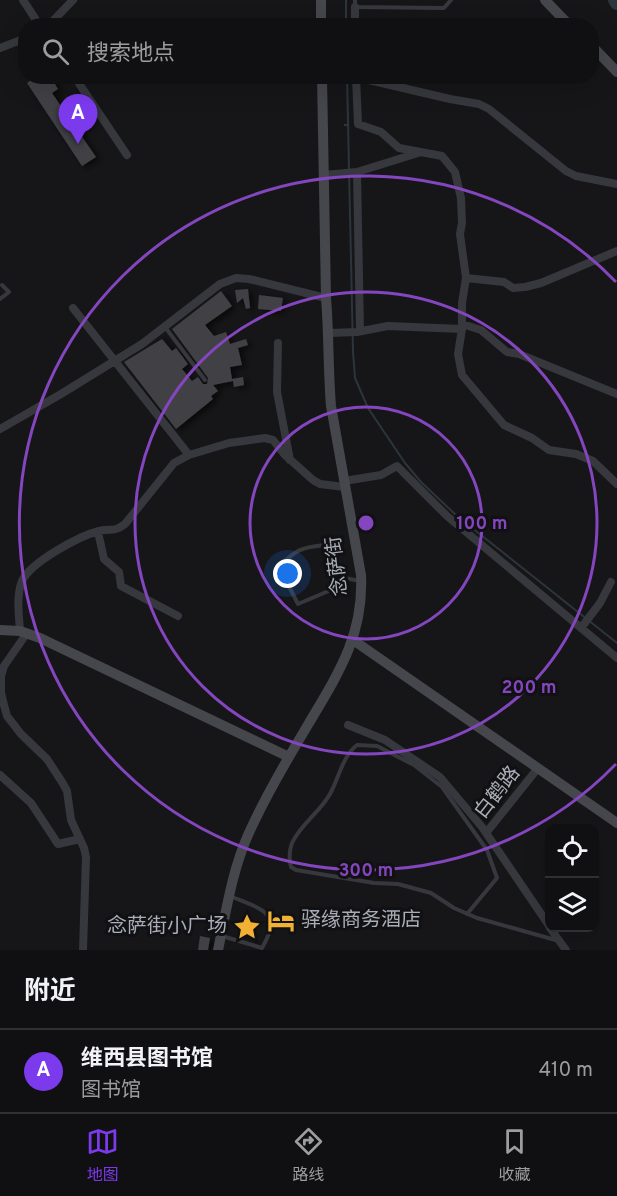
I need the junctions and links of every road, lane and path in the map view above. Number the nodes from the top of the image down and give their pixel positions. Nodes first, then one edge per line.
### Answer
1 (23, 0) edge
2 (73, 0) edge
3 (321, 0) edge
4 (451, 0) edge
5 (545, 0) edge
6 (355, 4) edge
7 (35, 18) edge
8 (56, 18) edge
9 (321, 18) edge
10 (562, 18) edge
11 (18, 41) edge
12 (0, 48) edge
13 (599, 54) edge
14 (617, 72) edge
15 (79, 84) edge
16 (322, 84) edge
17 (356, 84) edge
18 (386, 84) edge
19 (344, 125) dead end
20 (353, 125) dead end
21 (422, 152) junction
22 (127, 155) dead end
23 (355, 172) junction
24 (324, 175) junction
25 (617, 184) edge
26 (617, 251) edge
27 (466, 278) junction
28 (2, 285) dead end
29 (326, 298) junction
30 (0, 299) edge
31 (73, 308) dead end
32 (165, 326) junction
33 (462, 327) junction
34 (359, 332) junction
35 (329, 333) junction
36 (278, 343) dead end
37 (115, 362) junction
38 (205, 380) dead end
39 (617, 394) edge
40 (0, 429) edge
41 (189, 455) junction
42 (290, 460) junction
43 (344, 484) junction
44 (617, 484) edge
45 (98, 532) junction
46 (342, 576) junction
47 (361, 581) junction
48 (610, 582) dead end
49 (178, 616) dead end
50 (581, 628) junction
51 (0, 630) edge
52 (23, 632) junction
53 (354, 640) junction
54 (617, 657) edge
55 (348, 725) dead end
56 (289, 758) junction
57 (538, 768) junction
58 (0, 775) edge
59 (617, 823) edge
60 (486, 833) junction
61 (80, 839) junction
62 (230, 896) junction
63 (467, 914) junction
64 (545, 920) edge
65 (553, 932) edge
66 (221, 936) junction
67 (560, 942) junction
68 (83, 950) edge
69 (218, 950) edge
70 (566, 950) edge

1 - 7 street
2 - 8 street
3 - 9 street
4 - 6 lane
5 - 10 street
11 - 12 street
13 - 14 street
15 - 22 street
16 - 24 street, 念萨街
17 - 21 street
18 - 25 street
19 - 20 path
21 - 23 street
21 - 27 street
23 - 24 street
23 - 34 street
24 - 29 street, 念萨街
26 - 27 street
27 - 33 street
28 - 30 lane
29 - 32 street
29 - 35 street, 念萨街
31 - 37 street
32 - 37 street
32 - 38 lane
33 - 34 street
33 - 39 street
33 - 44 street
34 - 35 street
35 - 43 street, 念萨街
36 - 42 street
37 - 40 street
37 - 41 street
41 - 42 street
41 - 45 street
42 - 43 street
43 - 47 street, 念萨街
43 - 50 street
45 - 49 street
45 - 52 street
46 - 46 lane
46 - 47 lane
47 - 53 street, 念萨街
48 - 50 street
50 - 54 street
51 - 52 street
52 - 56 street
52 - 61 street
53 - 56 street, 念萨街
53 - 57 street
55 - 60 street
56 - 62 street, 念萨街
57 - 59 street
57 - 60 street, 白鹤路
58 - 61 street
60 - 64 street, 白鹤路
61 - 68 street
62 - 66 street, 念萨街
62 - 66 lane
63 - 63 lane
63 - 67 lane
65 - 67 street, 白鹤路
66 - 69 street, 念萨街
67 - 70 street, 白鹤路

